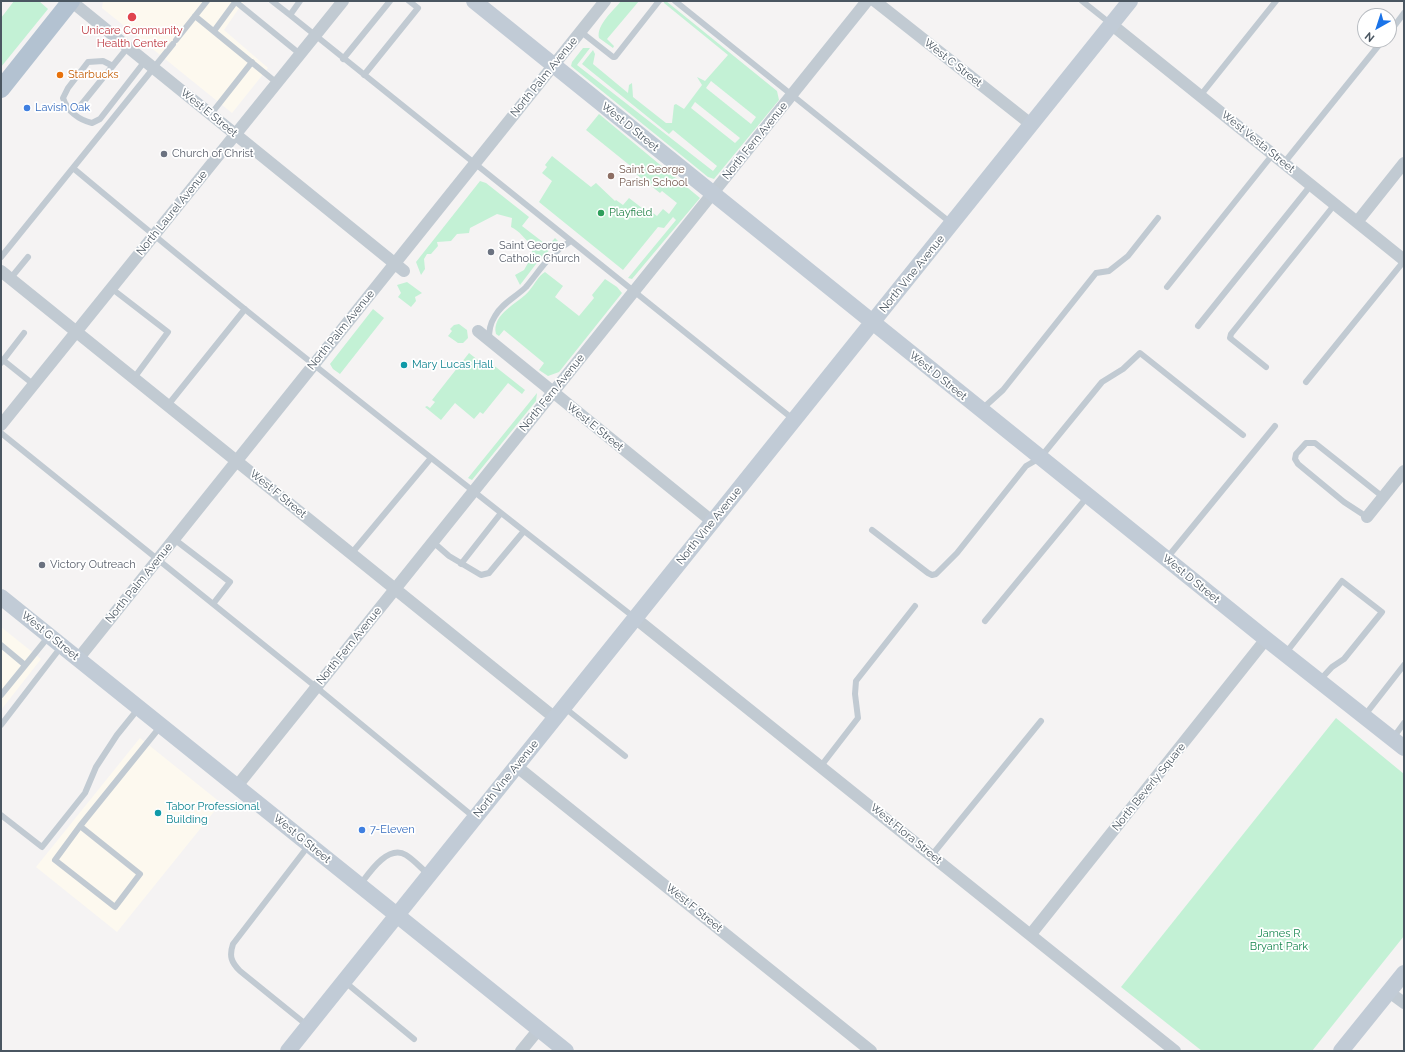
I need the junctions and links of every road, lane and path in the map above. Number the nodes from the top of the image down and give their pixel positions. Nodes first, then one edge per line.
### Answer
1 (71, 1) edge
2 (207, 1) edge
3 (272, 1) edge
4 (300, 1) edge
5 (343, 1) edge
6 (390, 1) edge
7 (409, 1) edge
8 (474, 1) edge
9 (604, 1) edge
10 (660, 1) edge
11 (675, 1) edge
12 (867, 1) edge
13 (875, 1) edge
14 (1082, 1) edge
15 (1130, 1) edge
16 (1276, 1) edge
17 (236, 2) edge
18 (1404, 13) edge
19 (290, 15) junction
20 (195, 16) junction
21 (1397, 22) edge
22 (1111, 24) junction
23 (214, 31) junction
24 (580, 32) junction
25 (315, 36) junction
26 (128, 47) junction
27 (1377, 48) edge
28 (300, 54) junction
29 (343, 58) junction
30 (252, 62) junction
31 (149, 65) junction
32 (553, 65) junction
33 (113, 66) junction
34 (364, 75) junction
35 (277, 83) junction
36 (1, 89) edge
37 (792, 94) junction
38 (1200, 96) junction
39 (81, 105) dead end
40 (211, 114) junction
41 (1032, 125) junction
42 (236, 135) junction
43 (1273, 154) junction
44 (475, 163) junction
45 (1284, 163) junction
46 (1404, 163) edge
47 (73, 168) junction
48 (1311, 185) junction
49 (713, 193) junction
50 (1335, 204) junction
51 (1158, 218) dead end
52 (1357, 222) junction
53 (952, 224) junction
54 (154, 235) junction
55 (571, 241) junction
56 (1, 257) edge
57 (28, 257) dead end
58 (1404, 260) edge
59 (394, 263) junction
60 (404, 271) dead end
61 (6, 275) edge
62 (1167, 287) dead end
63 (111, 288) junction
64 (633, 292) junction
65 (245, 309) junction
66 (873, 323) junction
67 (1198, 326) dead end
68 (478, 331) dead end
69 (76, 332) junction
70 (24, 333) dead end
71 (489, 340) junction
72 (2, 361) edge
73 (314, 364) junction
74 (1266, 367) dead end
75 (134, 378) junction
76 (1306, 382) dead end
77 (34, 384) junction
78 (553, 392) junction
79 (168, 406) junction
80 (981, 410) junction
81 (795, 420) junction
82 (1, 425) edge
83 (1275, 426) dead end
84 (1, 433) edge
85 (1243, 435) dead end
86 (431, 458) junction
87 (1040, 458) junction
88 (237, 460) junction
89 (1404, 471) edge
90 (473, 492) junction
91 (1088, 496) junction
92 (1383, 497) junction
93 (501, 513) junction
94 (1367, 517) joint
95 (713, 522) junction
96 (872, 530) dead end
97 (524, 531) junction
98 (174, 539) junction
99 (433, 542) junction
100 (351, 554) junction
101 (1166, 559) junction
102 (158, 560) junction
103 (461, 564) junction
104 (394, 589) junction
105 (1, 597) edge
106 (213, 604) junction
107 (915, 606) dead end
108 (636, 618) junction
109 (985, 621) dead end
110 (49, 635) junction
111 (1266, 639) junction
112 (1, 645) edge
113 (62, 646) junction
114 (1285, 654) junction
115 (78, 659) junction
116 (25, 665) junction
117 (1404, 665) edge
118 (1319, 681) junction
119 (316, 687) junction
120 (1, 695) edge
121 (139, 707) junction
122 (559, 712) junction
123 (1364, 717) junction
124 (1041, 721) dead end
125 (1404, 723) edge
126 (1, 725) edge
127 (161, 725) junction
128 (1398, 743) edge
129 (625, 756) dead end
130 (516, 766) junction
131 (821, 766) junction
132 (237, 786) junction
133 (1, 815) edge
134 (475, 818) junction
135 (80, 826) junction
136 (310, 844) junction
137 (932, 855) junction
138 (429, 875) junction
139 (360, 885) junction
140 (397, 916) junction
141 (1031, 934) junction
142 (1404, 973) edge
143 (344, 981) junction
144 (1389, 992) junction
145 (1404, 1003) edge
146 (308, 1026) junction
147 (539, 1029) junction
148 (414, 1039) dead end
149 (288, 1051) edge
150 (521, 1051) edge
151 (566, 1051) edge
152 (871, 1051) edge
153 (1175, 1051) edge
154 (1341, 1051) edge

1 - 26 street, West E Street
1 - 36 main road
2 - 20 lane
3 - 19 lane
4 - 19 lane
5 - 25 street, North Laurel Avenue
6 - 29 lane
7 - 34 lane
8 - 32 street, West D Street
9 - 24 street, North Palm Avenue
10 - 24 lane
11 - 37 lane
12 - 37 street, North Fern Avenue
13 - 41 street, West C Street
14 - 22 lane
15 - 22 street, North Vine Avenue
16 - 38 lane
17 - 23 lane
17 - 28 lane
18 - 21 lane
19 - 25 lane
20 - 23 lane
20 - 31 lane
22 - 38 street, West Vesta Street
22 - 41 street, North Vine Avenue
23 - 30 lane
24 - 32 street, North Palm Avenue
25 - 28 street, North Laurel Avenue
25 - 29 lane
26 - 31 street, West E Street
26 - 33 lane
27 - 45 lane
28 - 35 street, North Laurel Avenue
29 - 34 lane
30 - 35 lane
30 - 40 lane
31 - 33 lane
31 - 40 street, West E Street
31 - 47 lane
32 - 44 street, North Palm Avenue
32 - 49 street, West D Street
33 - 39 lane
34 - 44 lane
35 - 42 street, North Laurel Avenue
37 - 49 street, North Fern Avenue
37 - 53 lane
38 - 43 street, West Vesta Street
40 - 42 street, West E Street
41 - 53 street, North Vine Avenue
42 - 54 street, North Laurel Avenue
42 - 59 street, West E Street
43 - 45 street, West Vesta Street
43 - 62 lane
44 - 55 lane
44 - 59 street, North Palm Avenue
45 - 48 street, West Vesta Street
46 - 52 street
47 - 54 lane
47 - 56 lane
48 - 50 street, West Vesta Street
48 - 67 lane
49 - 64 street, North Fern Avenue
49 - 66 street, West D Street
50 - 52 street, West Vesta Street
50 - 74 lane
51 - 80 lane
52 - 58 street, West Vesta Street
53 - 66 street, North Vine Avenue
54 - 63 street, North Laurel Avenue
54 - 65 lane
55 - 64 lane
55 - 71 lane
57 - 61 lane
58 - 76 lane
59 - 60 street, West E Street
59 - 73 street, North Palm Avenue
61 - 69 street, West F Street
63 - 69 street, North Laurel Avenue
63 - 75 lane
64 - 78 street, North Fern Avenue
64 - 81 lane
65 - 73 lane
65 - 79 lane
66 - 80 street, West D Street
66 - 81 street, North Vine Avenue
68 - 71 street, West E Street
69 - 75 street, West F Street
69 - 77 street, North Laurel Avenue
70 - 72 lane
71 - 78 street, West E Street
72 - 77 lane
73 - 86 lane
73 - 88 street, North Palm Avenue
75 - 79 street, West F Street
77 - 82 street, North Laurel Avenue
78 - 90 street, North Fern Avenue
78 - 95 street, West E Street
79 - 88 street, West F Street
80 - 87 street, West D Street
81 - 95 street, North Vine Avenue
83 - 101 lane
84 - 102 lane
85 - 87 lane
86 - 90 lane
86 - 100 lane
87 - 91 street, West D Street
87 - 96 lane
88 - 98 street, North Palm Avenue
88 - 100 street, West F Street
89 - 92 street
90 - 93 lane
90 - 99 street, North Fern Avenue
91 - 101 street, West D Street
91 - 109 lane
92 - 94 street
92 - 94 lane
93 - 97 lane
93 - 103 lane
95 - 108 street, North Vine Avenue
97 - 103 lane
97 - 108 lane
98 - 102 street, North Palm Avenue
98 - 106 lane
99 - 103 lane
99 - 104 street, North Fern Avenue
100 - 104 street, West F Street
101 - 111 street, West D Street
102 - 106 lane
102 - 115 street, North Palm Avenue
104 - 119 street, North Fern Avenue
104 - 122 street, West F Street
105 - 110 street, West G Street
106 - 119 lane
107 - 131 lane
108 - 122 street, North Vine Avenue
108 - 131 street, West Flora Street
110 - 113 street, West G Street
110 - 116 lane
111 - 114 street, West D Street
111 - 141 street, North Beverly Square
112 - 116 lane
113 - 115 street, West G Street
113 - 126 lane
114 - 118 street, West D Street
114 - 118 lane
115 - 121 street, West G Street
116 - 120 lane
117 - 123 lane
118 - 123 street, West D Street
119 - 132 street, North Fern Avenue
119 - 134 lane
121 - 127 street, West G Street
121 - 133 lane
122 - 129 lane
122 - 130 street, North Vine Avenue
123 - 128 street, West D Street
124 - 137 lane
125 - 128 lane
127 - 132 street, West G Street
127 - 135 lane
130 - 134 street, North Vine Avenue
130 - 152 street, West F Street
131 - 137 street, West Flora Street
132 - 136 street, West G Street
134 - 138 street, North Vine Avenue
135 - 135 lane
136 - 139 street, West G Street
136 - 146 lane
137 - 141 street, West Flora Street
138 - 139 lane
138 - 140 street, North Vine Avenue
139 - 140 street, West G Street
140 - 143 street, North Vine Avenue
140 - 147 street, West G Street
141 - 153 street, West Flora Street
142 - 144 street
143 - 146 street, North Vine Avenue
143 - 148 lane
144 - 145 street
144 - 154 street
146 - 149 street, North Vine Avenue
147 - 150 street
147 - 151 street, West G Street

